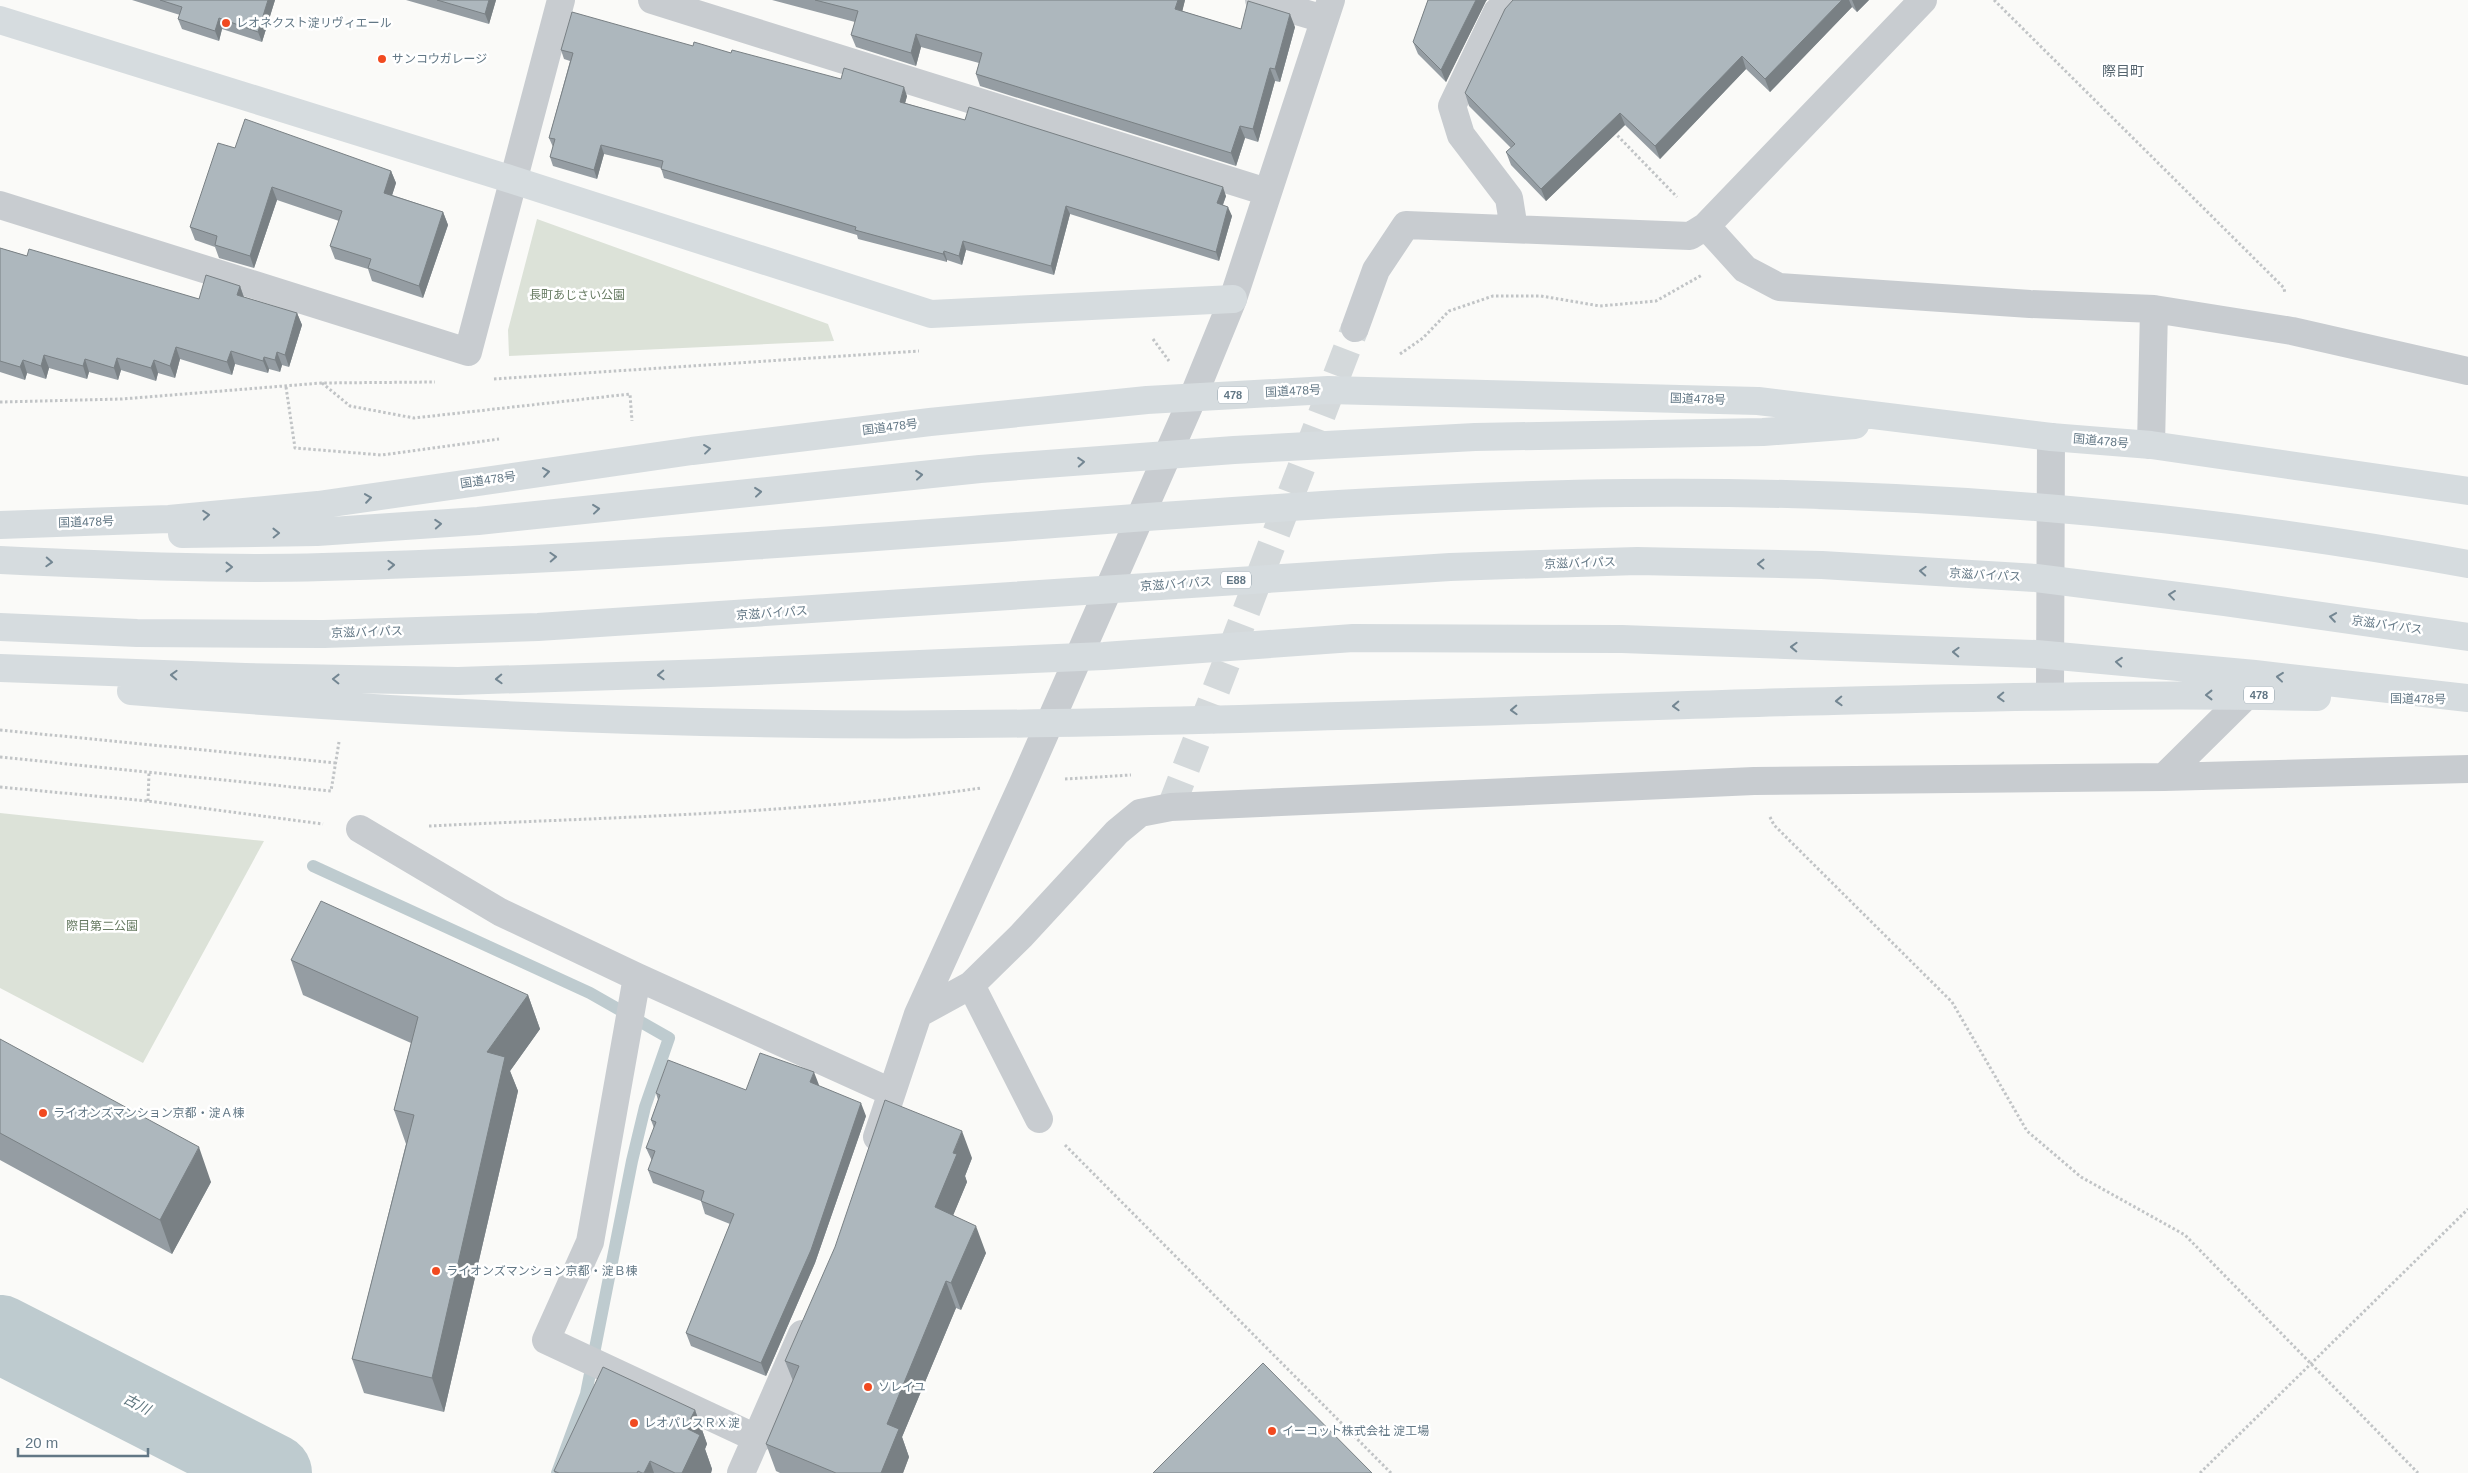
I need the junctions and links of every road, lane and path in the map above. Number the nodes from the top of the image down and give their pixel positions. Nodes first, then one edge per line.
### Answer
1 (562, 0) edge
2 (652, 0) edge
3 (1259, 0) edge
4 (1509, 0) edge
5 (1923, 0) edge
6 (1994, 0) edge
7 (1327, 9) edge
8 (0, 20) edge
9 (1608, 126) edge
10 (513, 180) junction
11 (1268, 192) junction
12 (0, 205) edge
13 (1706, 226) junction
14 (1514, 229) junction
15 (1709, 271) dead end
16 (1233, 299) junction
17 (2154, 309) junction
18 (1355, 328) tunnel mouth
19 (2292, 331) junction
20 (1151, 336) dead end
21 (925, 351) dead end
22 (1398, 355) dead end
23 (1169, 361) dead end
24 (2468, 372) edge
25 (492, 379) dead end
26 (438, 382) dead end
27 (321, 383) junction
28 (286, 387) junction
29 (1193, 397) junction
30 (0, 402) edge
31 (624, 422) dead end
32 (2051, 437) junction
33 (508, 438) dead end
34 (2150, 445) junction
35 (2468, 486) edge
36 (2468, 491) edge
37 (0, 525) edge
38 (0, 560) edge
39 (2468, 564) edge
40 (0, 627) edge
41 (2468, 637) edge
42 (0, 668) edge
43 (0, 678) edge
44 (2050, 695) junction
45 (2247, 695) junction
46 (2468, 699) edge
47 (1050, 723) junction
48 (0, 730) edge
49 (0, 757) edge
50 (2468, 769) edge
51 (149, 773) junction
52 (2164, 777) junction
53 (1024, 781) junction
54 (1754, 781) junction
55 (0, 787) edge
56 (148, 801) junction
57 (420, 826) dead end
58 (360, 829) joint
59 (637, 977) junction
60 (971, 985) junction
61 (918, 1014) junction
62 (891, 1092) junction
63 (1039, 1119) joint
64 (868, 1162) edge
65 (2468, 1209) edge
66 (811, 1314) edge
67 (2311, 1364) junction
68 (758, 1439) junction
69 (742, 1473) edge
70 (1391, 1473) edge
71 (2200, 1473) edge
72 (2418, 1473) edge

1 - 10 street
2 - 11 street
3 - 7 street
4 - 14 street
5 - 13 street
6 - 19 path
7 - 11 street
8 - 10 main road
9 - 13 path
10 - 12 street
10 - 16 main road
11 - 16 street
13 - 14 street
13 - 17 street
14 - 18 street
15 - 22 path
16 - 29 street
17 - 19 street
17 - 34 street
19 - 24 street
20 - 23 path
21 - 25 path
26 - 27 path
27 - 28 path
27 - 31 path
28 - 30 path
28 - 33 path
29 - 32 main road, 国道478号 / 478
37 -> 29 main road, 国道478号 / 478
29 - 47 street
32 - 34 main road, 国道478号 / 478
32 - 44 street
34 - 36 main road, 国道478号 / 478
37 -> 35 main road
38 -> 39 main road
41 -> 40 main road, 京滋バイパス / E88
46 -> 42 main road
43 - 47 main road, 国道478号 / 478
45 -> 44 main road, 国道478号 / 478
44 -> 47 main road, 国道478号 / 478
45 - 46 main road, 国道478号 / 478
45 - 52 street
47 - 53 street
48 - 51 path
49 - 51 path
50 - 52 street
51 - 56 path
52 - 54 street
53 - 57 path
53 - 61 street
54 - 60 street
54 - 67 path
55 - 56 path
56 - 58 path
58 - 59 street
59 - 62 street
59 - 68 street
60 - 61 street
60 - 63 street
61 - 62 street
62 - 64 street
63 - 70 path
65 - 67 path
66 - 68 street
67 - 71 path
67 - 72 path
68 - 69 street

